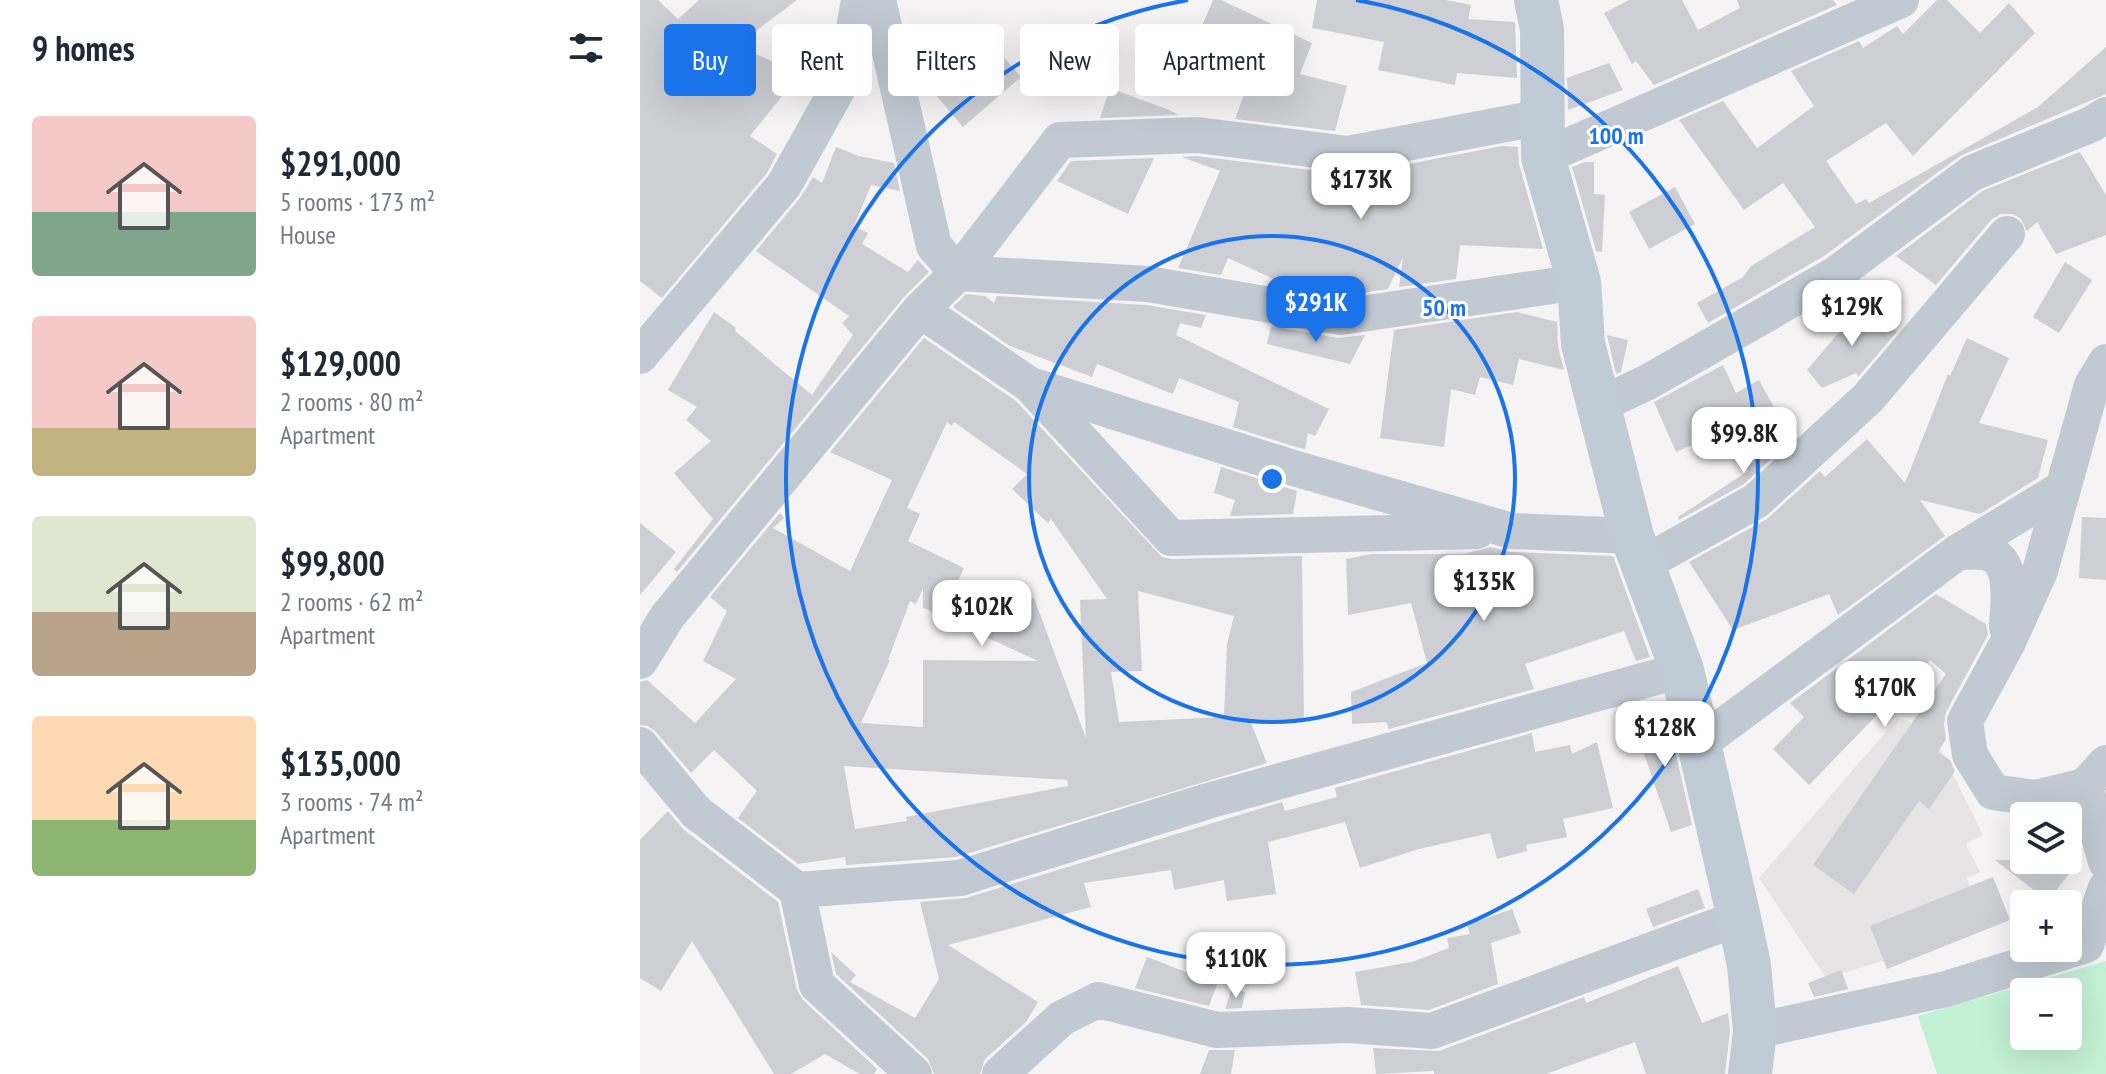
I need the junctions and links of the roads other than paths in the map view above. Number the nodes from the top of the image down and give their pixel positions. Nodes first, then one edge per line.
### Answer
1 (859, 0) edge
2 (878, 0) edge
3 (1536, 0) edge
4 (1901, 0) edge
5 (2106, 115) edge
6 (1542, 137) junction
7 (2007, 234) dead end
8 (958, 273) junction
9 (1579, 282) junction
10 (920, 310) junction
11 (640, 356) edge
12 (2106, 362) edge
13 (1030, 385) junction
14 (1599, 405) junction
15 (2063, 488) junction
16 (1512, 531) junction
17 (1637, 550) junction
18 (1958, 552) junction
19 (2007, 644) junction
20 (640, 661) edge
21 (1682, 670) junction
22 (1699, 744) junction
23 (640, 745) edge
24 (2096, 775) edge
25 (2106, 862) edge
26 (2106, 888) edge
27 (797, 890) junction
28 (1739, 918) junction
29 (1755, 1031) junction
30 (914, 1074) edge
31 (1000, 1074) edge
32 (1750, 1074) edge

1 - 11 street
2 - 8 street
3 - 6 street
4 - 6 street
5 - 14 street
6 - 8 street
6 - 9 street
7 - 17 street
8 - 9 street
8 - 10 street
9 - 14 street
10 - 13 street
10 - 20 street
12 - 15 street
13 - 16 street
13 - 16 street
14 - 17 street
15 - 18 street
15 - 19 street
16 - 17 street
17 - 21 street
18 - 19 street
18 - 22 street
19 - 24 street
21 - 22 street
21 - 27 street
22 - 28 street
23 - 27 street
24 - 25 street
26 - 29 street
27 - 30 street
28 - 29 street
28 - 31 street
29 - 32 street

